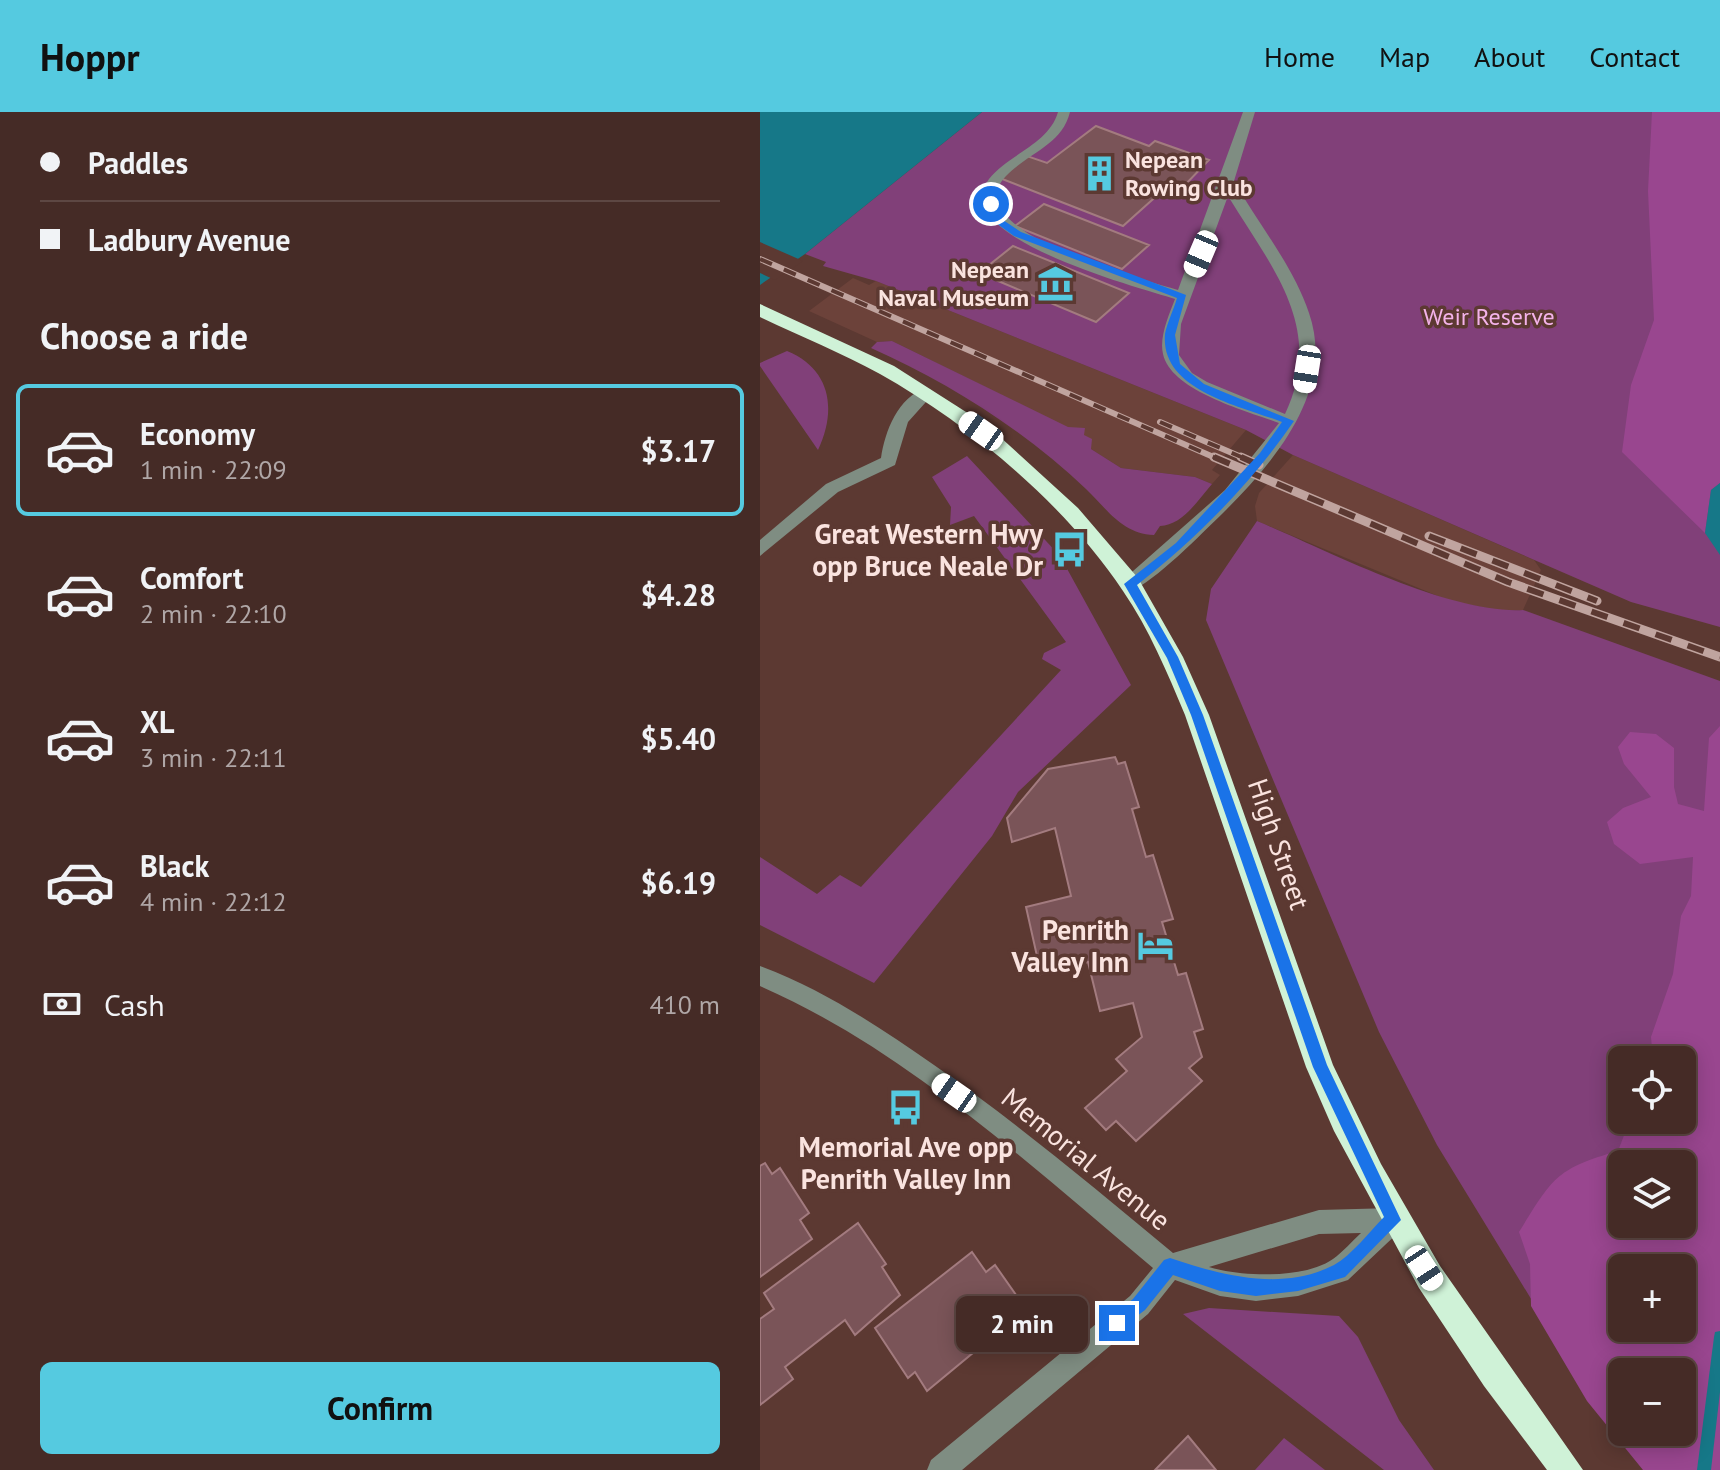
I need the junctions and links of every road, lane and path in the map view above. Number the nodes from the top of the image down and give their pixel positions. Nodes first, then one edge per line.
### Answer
1 (1064, 112) edge
2 (1249, 112) edge
3 (1227, 181) junction
4 (1183, 297) junction
5 (760, 310) edge
6 (926, 393) junction
7 (1288, 421) junction
8 (760, 550) edge
9 (1130, 584) junction
10 (760, 976) edge
11 (1393, 1220) junction
12 (1170, 1266) junction
13 (941, 1470) edge
14 (1567, 1470) edge

1 - 4 street
2 - 3 street
3 - 4 street
3 - 7 street
4 - 7 street
5 - 6 highway, High Street
6 - 8 street
6 - 9 highway, High Street
7 - 9 street
9 - 11 highway, High Street
10 - 12 street, Memorial Avenue
11 - 12 street, Memorial Avenue
11 - 12 street, Memorial Avenue
11 - 14 highway, High Street
12 - 13 street

